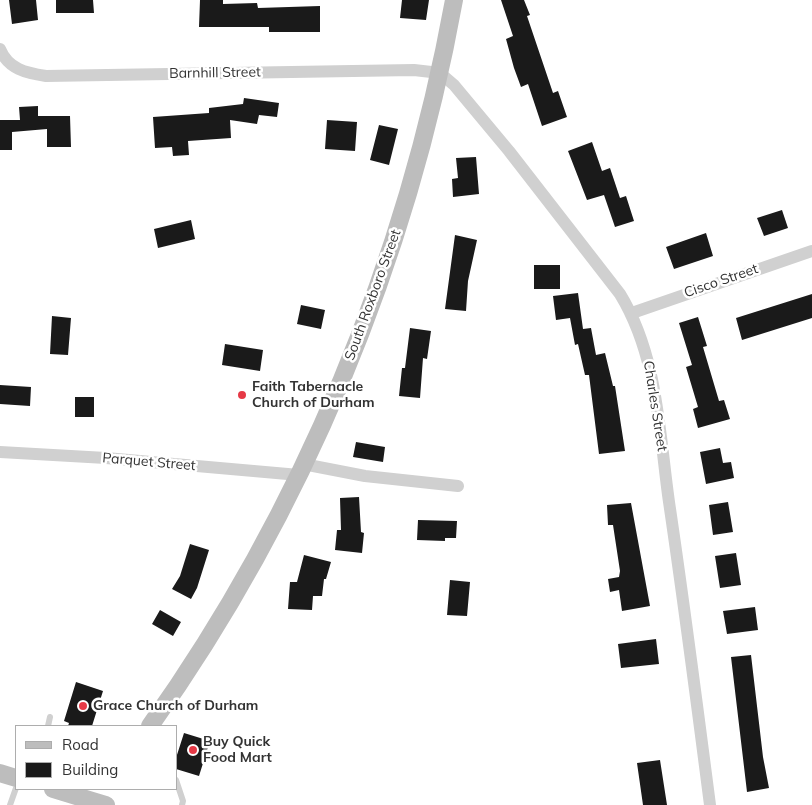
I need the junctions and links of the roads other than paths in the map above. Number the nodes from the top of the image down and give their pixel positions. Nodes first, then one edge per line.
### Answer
1 (454, 0) edge
2 (0, 49) edge
3 (440, 73) junction
4 (812, 250) edge
5 (632, 313) junction
6 (0, 452) edge
7 (301, 470) junction
8 (458, 486) dead end
9 (50, 717) dead end
10 (48, 725) edge
11 (151, 725) edge
12 (0, 773) edge
13 (15, 778) edge
14 (178, 786) edge
15 (15, 790) edge
16 (56, 790) edge
17 (99, 800) edge
18 (10, 805) edge
19 (182, 805) edge
20 (710, 805) edge

1 - 3 street, South Roxboro Street
2 - 3 street, Barnhill Street
3 - 5 street, Charles Street
3 - 7 street, South Roxboro Street
4 - 5 street, Cisco Street
5 - 20 street, Charles Street
6 - 7 street, Parquet Street
7 - 8 street, Parquet Street
7 - 11 street, South Roxboro Street
9 - 10 lane
12 - 13 street
14 - 19 lane
15 - 18 lane
16 - 17 street

